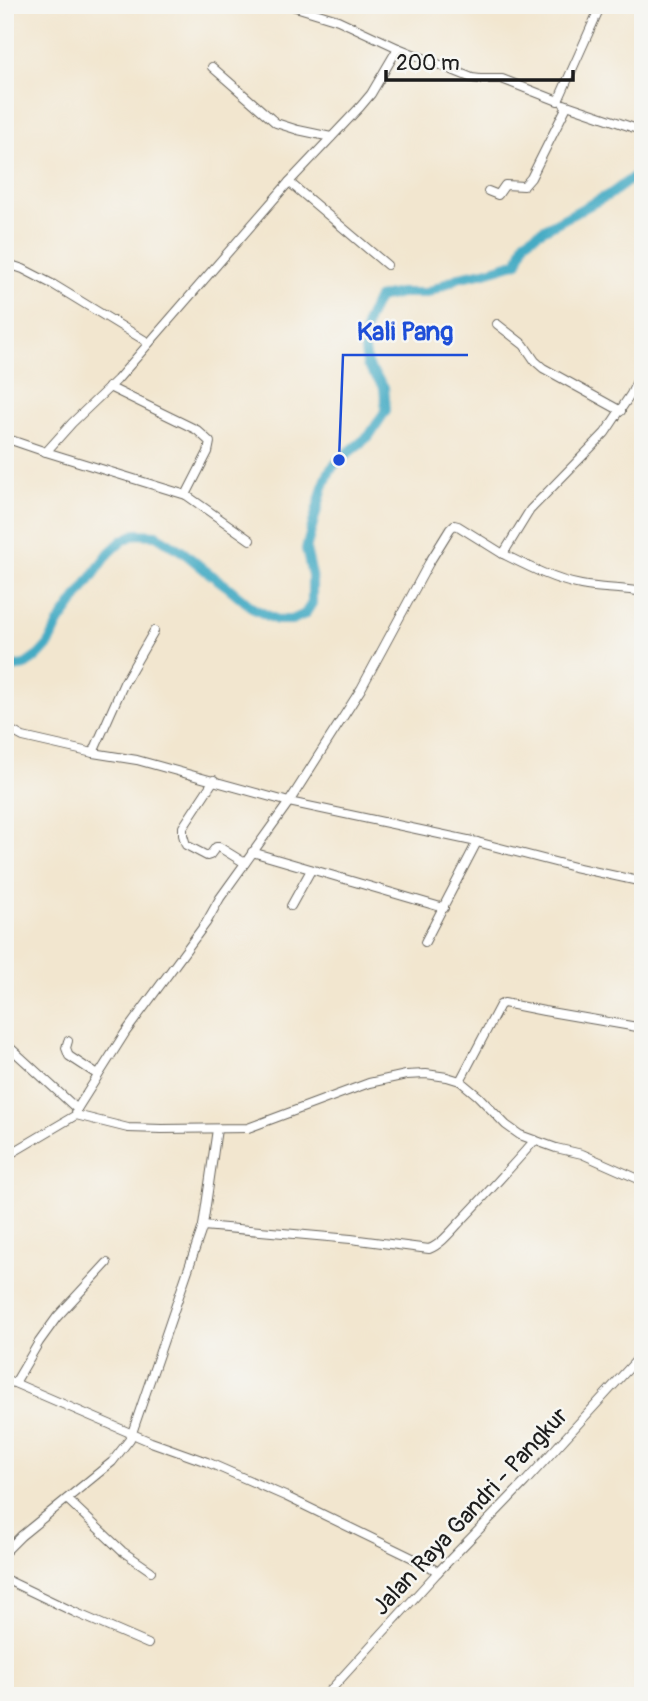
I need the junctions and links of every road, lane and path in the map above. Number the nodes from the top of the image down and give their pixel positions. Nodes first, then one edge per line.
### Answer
1 (289, 5) edge
2 (601, 5) edge
3 (398, 48) junction
4 (212, 67) dead end
5 (562, 104) junction
6 (643, 131) edge
7 (331, 136) junction
8 (289, 182) junction
9 (488, 191) dead end
10 (5, 263) edge
11 (387, 265) dead end
12 (497, 324) dead end
13 (149, 343) junction
14 (643, 368) edge
15 (109, 387) junction
16 (621, 411) junction
17 (5, 438) edge
18 (46, 452) junction
19 (186, 495) junction
20 (250, 540) dead end
21 (503, 554) junction
22 (643, 592) edge
23 (154, 631) dead end
24 (5, 727) edge
25 (93, 753) junction
26 (214, 780) junction
27 (289, 802) junction
28 (477, 842) junction
29 (252, 852) junction
30 (245, 863) junction
31 (311, 870) junction
32 (643, 882) edge
33 (291, 906) dead end
34 (444, 908) junction
35 (425, 942) dead end
36 (643, 1028) edge
37 (68, 1041) dead end
38 (5, 1043) edge
39 (98, 1075) junction
40 (460, 1081) junction
41 (77, 1112) junction
42 (217, 1129) junction
43 (535, 1140) junction
44 (5, 1157) edge
45 (643, 1181) edge
46 (203, 1222) junction
47 (107, 1263) dead end
48 (643, 1353) edge
49 (5, 1379) edge
50 (15, 1383) junction
51 (132, 1433) junction
52 (66, 1499) junction
53 (5, 1552) edge
54 (151, 1571) dead end
55 (438, 1572) junction
56 (5, 1579) edge
57 (148, 1644) dead end
58 (325, 1696) edge

1 - 3 street
2 - 5 street
3 - 5 street
3 - 7 street
4 - 7 street
5 - 6 street
5 - 9 street
7 - 8 street
8 - 11 street
8 - 13 street
10 - 13 street
12 - 16 street
13 - 15 street
14 - 16 street
15 - 18 street
15 - 19 street
16 - 21 street
17 - 18 street
18 - 19 street
19 - 20 street
21 - 22 street
21 - 27 street
23 - 25 street
24 - 25 street
25 - 26 street
26 - 27 street
26 - 30 street
27 - 28 street
27 - 29 street
28 - 32 street
28 - 34 street
29 - 30 street
29 - 31 street
30 - 39 street
31 - 33 street
31 - 34 street
34 - 35 street
36 - 40 street
37 - 39 street
38 - 41 street
39 - 41 street
40 - 42 street
40 - 43 street
41 - 42 street
41 - 44 street
42 - 46 street
43 - 45 street
43 - 46 street
46 - 51 street
47 - 50 street
48 - 55 street, Jalan Raya Gandri - Pangkur
49 - 50 street
50 - 51 street
51 - 52 street
51 - 55 street
52 - 53 street
52 - 54 street
55 - 58 street, Jalan Raya Gandri - Pangkur
56 - 57 street

